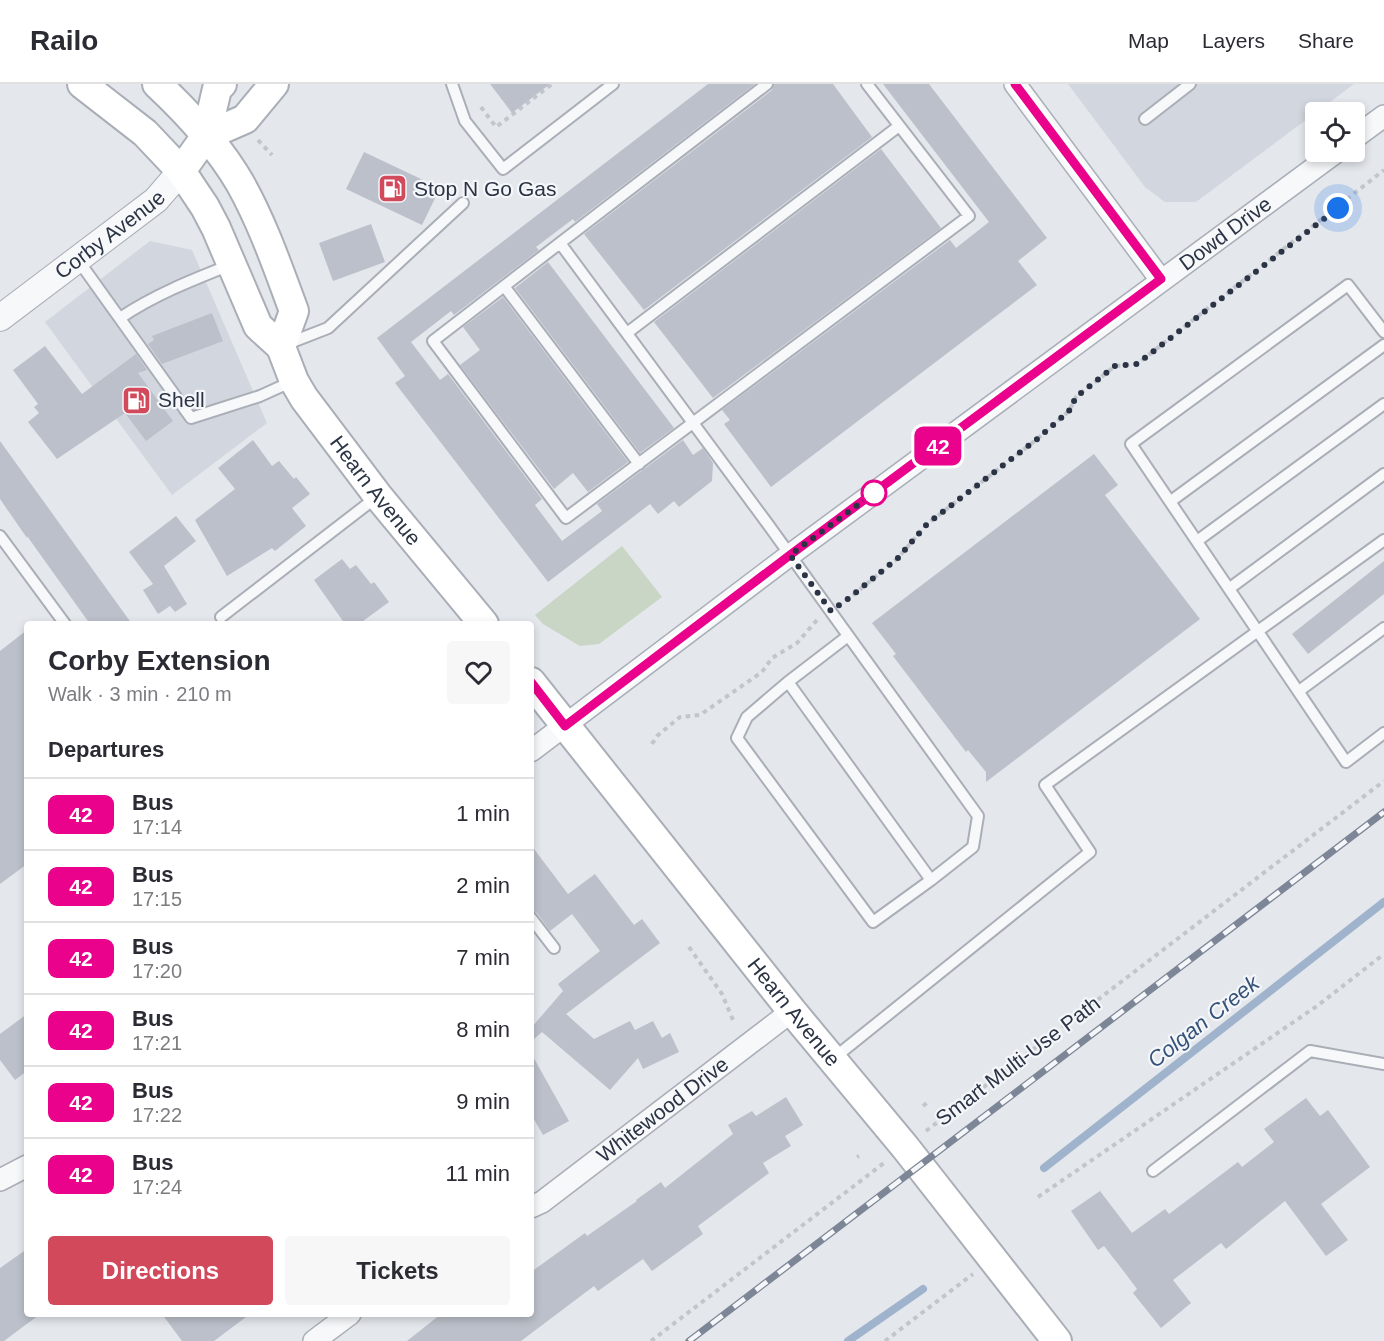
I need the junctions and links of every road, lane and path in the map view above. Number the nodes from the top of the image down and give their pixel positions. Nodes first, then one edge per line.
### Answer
1 (82, 84) edge
2 (157, 84) edge
3 (222, 84) edge
4 (274, 84) edge
5 (452, 84) edge
6 (552, 84) edge
7 (613, 84) edge
8 (766, 84) edge
9 (867, 84) edge
10 (1015, 84) edge
11 (1190, 84) edge
12 (478, 100) dead end
13 (1384, 116) edge
14 (1145, 119) dead end
15 (899, 126) junction
16 (1365, 130) edge
17 (206, 136) junction
18 (1321, 162) edge
19 (181, 171) junction
20 (1384, 171) edge
21 (463, 203) dead end
22 (560, 243) junction
23 (78, 260) junction
24 (232, 264) junction
25 (1161, 279) junction
26 (504, 286) junction
27 (0, 318) edge
28 (120, 318) junction
29 (1384, 332) edge
30 (627, 333) junction
31 (1384, 345) edge
32 (281, 347) junction
33 (294, 381) junction
34 (1384, 404) edge
35 (693, 423) junction
36 (639, 464) junction
37 (1384, 474) edge
38 (378, 496) junction
39 (1171, 501) junction
40 (0, 536) edge
41 (1384, 540) edge
42 (1197, 541) junction
43 (790, 555) junction
44 (1230, 588) junction
45 (831, 611) junction
46 (221, 617) dead end
47 (63, 621) edge
48 (482, 621) edge
49 (1384, 628) edge
50 (1259, 632) junction
51 (848, 636) junction
52 (789, 682) junction
53 (534, 686) edge
54 (1299, 691) junction
55 (565, 726) junction
56 (1384, 733) edge
57 (652, 744) dead end
58 (534, 749) edge
59 (1384, 781) edge
60 (931, 880) junction
61 (534, 922) edge
62 (689, 947) dead end
63 (554, 948) dead end
64 (1384, 954) edge
65 (792, 1011) junction
66 (733, 1020) dead end
67 (833, 1060) junction
68 (1384, 1064) edge
69 (928, 1102) dead end
70 (923, 1106) dead end
71 (905, 1147) junction
72 (24, 1168) edge
73 (1153, 1171) dead end
74 (0, 1180) edge
75 (1038, 1197) dead end
76 (534, 1206) edge
77 (992, 1259) junction
78 (346, 1317) edge
79 (314, 1341) edge
80 (651, 1341) edge
81 (885, 1341) edge
82 (1057, 1341) edge

1 - 19 main road, Hearn Avenue
2 - 17 main road
3 - 17 main road, Corby Avenue
4 - 17 main road
5 - 7 lane
6 - 12 path
8 - 22 lane
9 - 15 lane
10 - 25 street
11 - 14 lane
13 - 16 street
15 - 30 lane
15 - 35 lane
17 - 19 main road, Corby Avenue
17 - 32 main road
18 - 25 street, Dowd Drive
19 - 23 street, Corby Avenue
19 - 24 main road, Hearn Avenue
20 - 45 path
21 - 32 lane
22 - 26 lane
22 - 30 lane
23 - 27 street, Corby Avenue
23 - 28 lane
24 - 28 lane
24 - 32 main road, Hearn Avenue
25 - 43 street, Dowd Drive
26 - 36 lane
26 - 36 lane
28 - 33 lane
29 - 39 lane
30 - 35 lane
31 - 39 lane
32 - 33 main road, Hearn Avenue
33 - 38 main road, Hearn Avenue
34 - 42 lane
35 - 36 lane
35 - 43 lane
37 - 44 lane
38 - 46 lane
38 - 48 main road, Hearn Avenue
39 - 42 lane
40 - 47 lane
41 - 50 lane
42 - 44 lane
43 - 45 lane
43 - 55 street, Dowd Drive
44 - 50 lane
45 - 51 lane
45 - 57 path
49 - 54 lane
50 - 54 lane
50 - 67 lane
51 - 52 lane
51 - 60 lane
52 - 60 lane
52 - 60 lane
53 - 55 main road, Hearn Avenue
54 - 56 lane
55 - 58 street, Dowd Drive
55 - 65 main road, Hearn Avenue
59 - 71 path, Smart Multi-Use Path
61 - 63 lane
62 - 66 path
64 - 75 path
65 - 67 main road, Hearn Avenue
65 - 76 street, Whitewood Drive
67 - 71 main road, Hearn Avenue
68 - 73 lane
69 - 70 path
71 - 77 main road, Hearn Avenue
71 - 80 path, Smart Multi-Use Path
72 - 74 street
77 - 81 path
77 - 82 main road, Hearn Avenue
78 - 79 street

